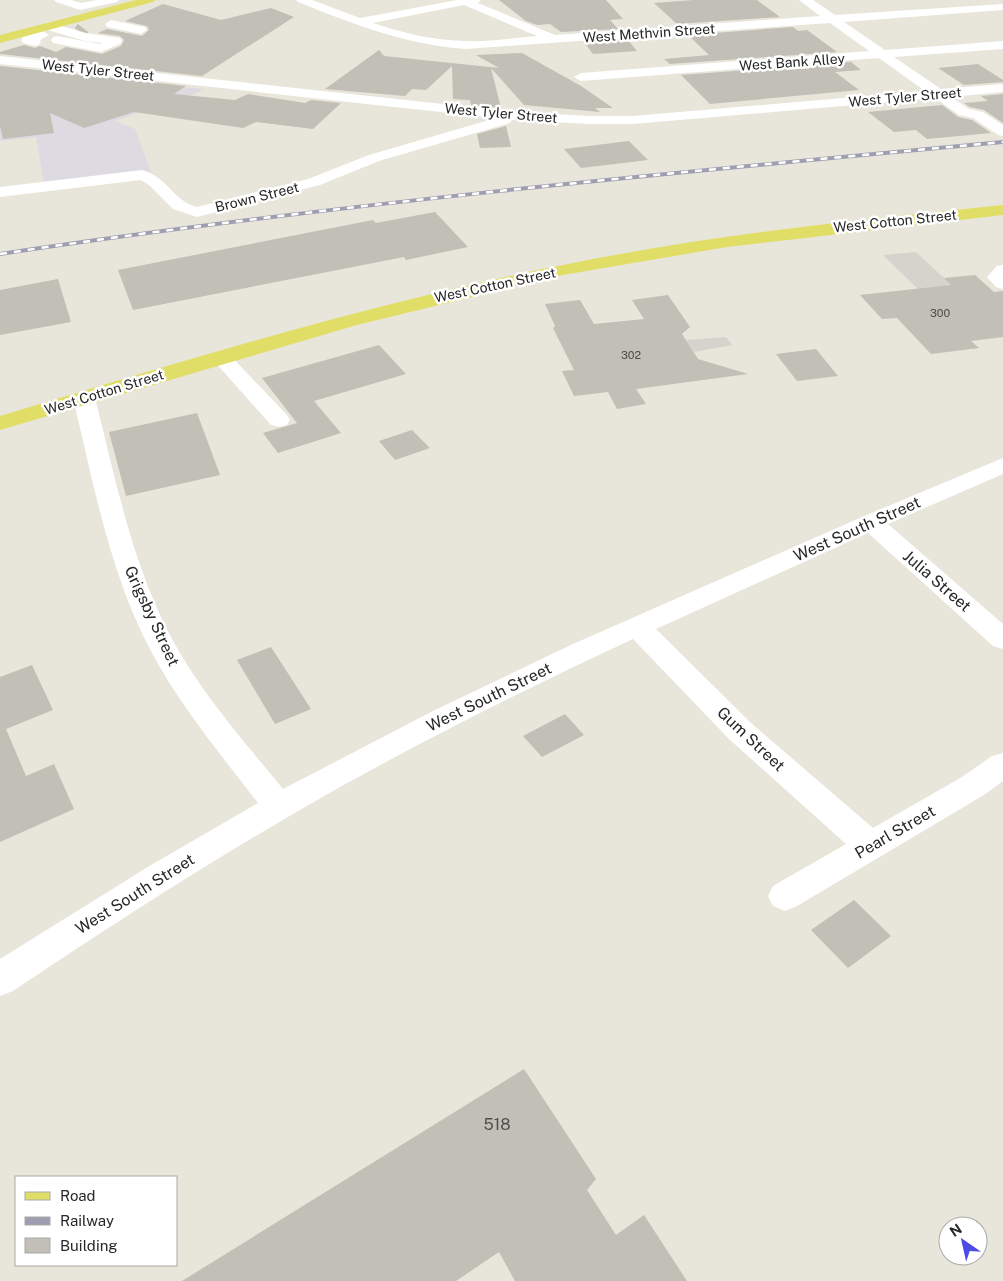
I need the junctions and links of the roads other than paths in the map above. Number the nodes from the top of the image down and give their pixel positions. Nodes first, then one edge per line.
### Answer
1 (60, 0) edge
2 (149, 0) edge
3 (302, 0) edge
4 (805, 0) edge
5 (470, 1) edge
6 (112, 5) edge
7 (1003, 7) edge
8 (833, 20) junction
9 (358, 22) junction
10 (111, 24) junction
11 (141, 30) dead end
12 (63, 34) junction
13 (6, 38) edge
14 (556, 40) junction
15 (1003, 45) edge
16 (884, 55) junction
17 (0, 60) edge
18 (33, 64) junction
19 (74, 68) junction
20 (114, 72) junction
21 (9, 73) dead end
22 (58, 75) dead end
23 (581, 77) dead end
24 (90, 82) dead end
25 (1003, 88) edge
26 (939, 94) junction
27 (517, 116) junction
28 (1001, 141) edge
29 (0, 192) edge
30 (1003, 210) edge
31 (1003, 270) edge
32 (1003, 283) edge
33 (221, 357) junction
34 (84, 398) junction
35 (279, 420) dead end
36 (0, 423) edge
37 (1003, 465) edge
38 (871, 522) junction
39 (637, 626) junction
40 (1003, 639) edge
41 (1003, 765) edge
42 (279, 806) junction
43 (871, 846) junction
44 (785, 896) dead end
45 (0, 979) edge

1 - 6 street
2 - 6 main road
3 - 9 street, West Methvin Street
4 - 8 street
5 - 9 street
5 - 14 street
6 - 12 main road
7 - 8 street, West Methvin Street
8 - 14 street, West Methvin Street
8 - 16 street
9 - 14 street, West Methvin Street
10 - 11 street
10 - 12 street
10 - 12 street
12 - 13 street
12 - 13 main road
12 - 18 street
15 - 16 street, West Bank Alley
16 - 23 street, West Bank Alley
16 - 26 street
17 - 18 street, West Tyler Street
18 - 19 street, West Tyler Street
18 - 21 street
19 - 20 street, West Tyler Street
19 - 22 street
20 - 24 street
20 - 27 street, West Tyler Street
25 - 26 street, West Tyler Street
26 - 27 street, West Tyler Street
26 - 28 street
27 - 29 street, Brown Street
30 - 33 main road, West Cotton Street
31 - 32 street
33 - 34 main road, West Cotton Street
33 - 35 street
34 - 36 main road, West Cotton Street
34 - 42 street, Grigsby Street
37 - 38 street, West South Street
38 - 39 street, West South Street
38 - 40 street, Julia Street
39 - 42 street, West South Street
39 - 43 street, Gum Street
41 - 43 street, Pearl Street
42 - 45 street, West South Street
43 - 44 street, Pearl Street

